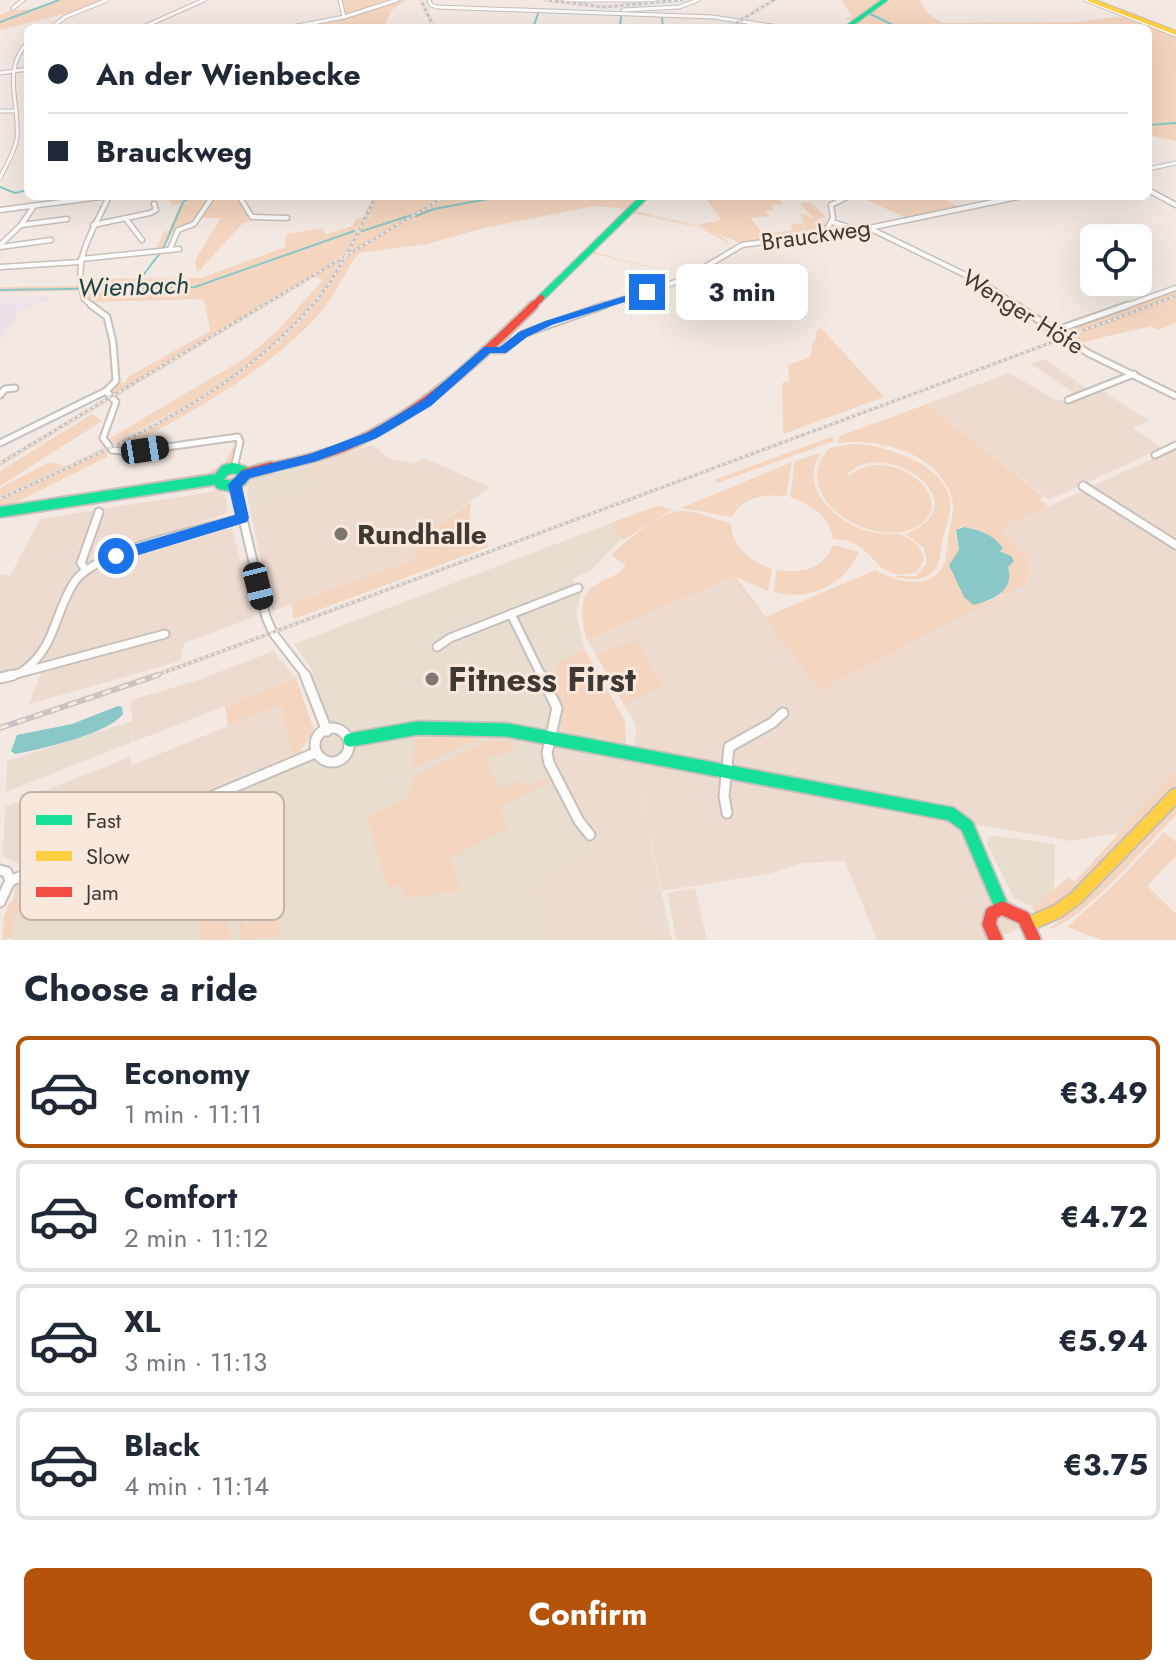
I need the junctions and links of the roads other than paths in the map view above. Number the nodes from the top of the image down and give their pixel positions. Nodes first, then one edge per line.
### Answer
1 (23, 0) edge
2 (107, 0) edge
3 (204, 0) edge
4 (340, 0) edge
5 (397, 0) edge
6 (429, 0) edge
7 (487, 0) edge
8 (564, 0) edge
9 (654, 0) edge
10 (698, 0) edge
11 (885, 0) edge
12 (1088, 0) edge
13 (13, 8) dead end
14 (344, 17) junction
15 (56, 24) edge
16 (150, 24) edge
17 (308, 24) edge
18 (758, 24) edge
19 (852, 24) edge
20 (1150, 24) edge
21 (1152, 25) edge
22 (1176, 34) edge
23 (24, 45) edge
24 (24, 69) edge
25 (11, 71) junction
26 (0, 73) edge
27 (0, 111) edge
28 (14, 111) junction
29 (1176, 163) edge
30 (1152, 168) edge
31 (0, 178) edge
32 (1152, 192) edge
33 (79, 200) edge
34 (107, 200) edge
35 (210, 200) edge
36 (241, 200) edge
37 (641, 200) edge
38 (836, 200) edge
39 (1003, 200) edge
40 (154, 204) dead end
41 (1176, 205) edge
42 (34, 206) junction
43 (0, 210) edge
44 (287, 218) dead end
45 (67, 219) dead end
46 (126, 219) junction
47 (832, 222) junction
48 (21, 225) junction
49 (93, 225) junction
50 (869, 228) junction
51 (858, 230) junction
52 (822, 235) junction
53 (51, 240) dead end
54 (142, 240) dead end
55 (0, 246) edge
56 (170, 249) junction
57 (179, 249) dead end
58 (80, 260) junction
59 (0, 267) edge
60 (1176, 288) edge
61 (1054, 331) junction
62 (488, 350) junction
63 (1134, 374) junction
64 (15, 388) dead end
65 (106, 391) junction
66 (0, 395) edge
67 (1176, 396) edge
68 (1068, 400) dead end
69 (0, 443) edge
70 (1176, 445) edge
71 (1155, 455) dead end
72 (234, 468) junction
73 (245, 474) junction
74 (218, 479) junction
75 (235, 485) junction
76 (1083, 486) dead end
77 (0, 512) edge
78 (99, 512) dead end
79 (242, 518) junction
80 (1176, 545) edge
81 (85, 569) junction
82 (578, 588) dead end
83 (511, 614) junction
84 (165, 634) dead end
85 (437, 647) dead end
86 (23, 671) junction
87 (0, 678) edge
88 (783, 713) dead end
89 (327, 731) junction
90 (551, 739) junction
91 (350, 740) junction
92 (315, 753) junction
93 (725, 771) junction
94 (222, 792) edge
95 (1176, 795) edge
96 (727, 813) dead end
97 (590, 835) dead end
98 (0, 870) edge
99 (20, 877) edge
100 (10, 881) junction
101 (0, 902) edge
102 (1002, 908) junction
103 (1029, 924) junction
104 (993, 939) edge
105 (1034, 940) edge

1 - 13 street
2 - 15 street
3 - 16 street
4 - 14 street
5 - 14 street
6 - 18 street
7 - 10 street
8 - 9 street
11 - 19 street
12 - 20 street
14 - 17 street
21 - 22 street
23 - 25 street
24 - 25 street
25 - 26 street
25 - 28 street
27 - 28 street
28 - 31 street
29 - 30 street
32 - 41 street
33 - 42 street
34 - 49 street
35 - 56 street
36 - 44 street
37 - 62 street
38 - 47 street
39 - 50 street, Brauckweg
40 - 46 street
42 - 43 street
42 - 48 street
45 - 48 street
46 - 49 street
46 - 54 street
47 - 51 street
47 - 52 street
48 - 55 street
49 - 58 street
50 - 51 street, Brauckweg
50 - 61 street, Wenger Höfe
51 - 52 street, Brauckweg
52 - 62 street, Brauckweg
53 - 55 street
56 - 57 street
56 - 58 street
58 - 59 street
58 - 65 street
60 - 61 street
61 - 63 street, Wenger Höfe
62 - 73 street
63 - 67 street, Wenger Höfe
63 - 68 street
64 - 66 street
65 - 69 street
65 - 72 street
70 - 71 street
72 - 73 street
72 - 74 street
73 - 75 street
74 - 75 street
74 - 77 street
75 - 79 street
76 - 80 street
78 - 81 street
79 - 81 street
79 - 89 street
81 - 86 street
82 - 83 street
83 - 85 street
83 - 90 street
84 - 86 street
86 - 87 street
88 - 93 street
89 - 91 street
89 - 92 street
90 - 91 street
90 - 93 street
90 - 97 street
91 - 92 street
92 - 94 street
93 - 96 street
93 - 102 street
95 - 103 street
98 - 100 street
99 - 100 street
100 - 101 street
102 - 103 street
102 - 104 street
103 - 105 street

